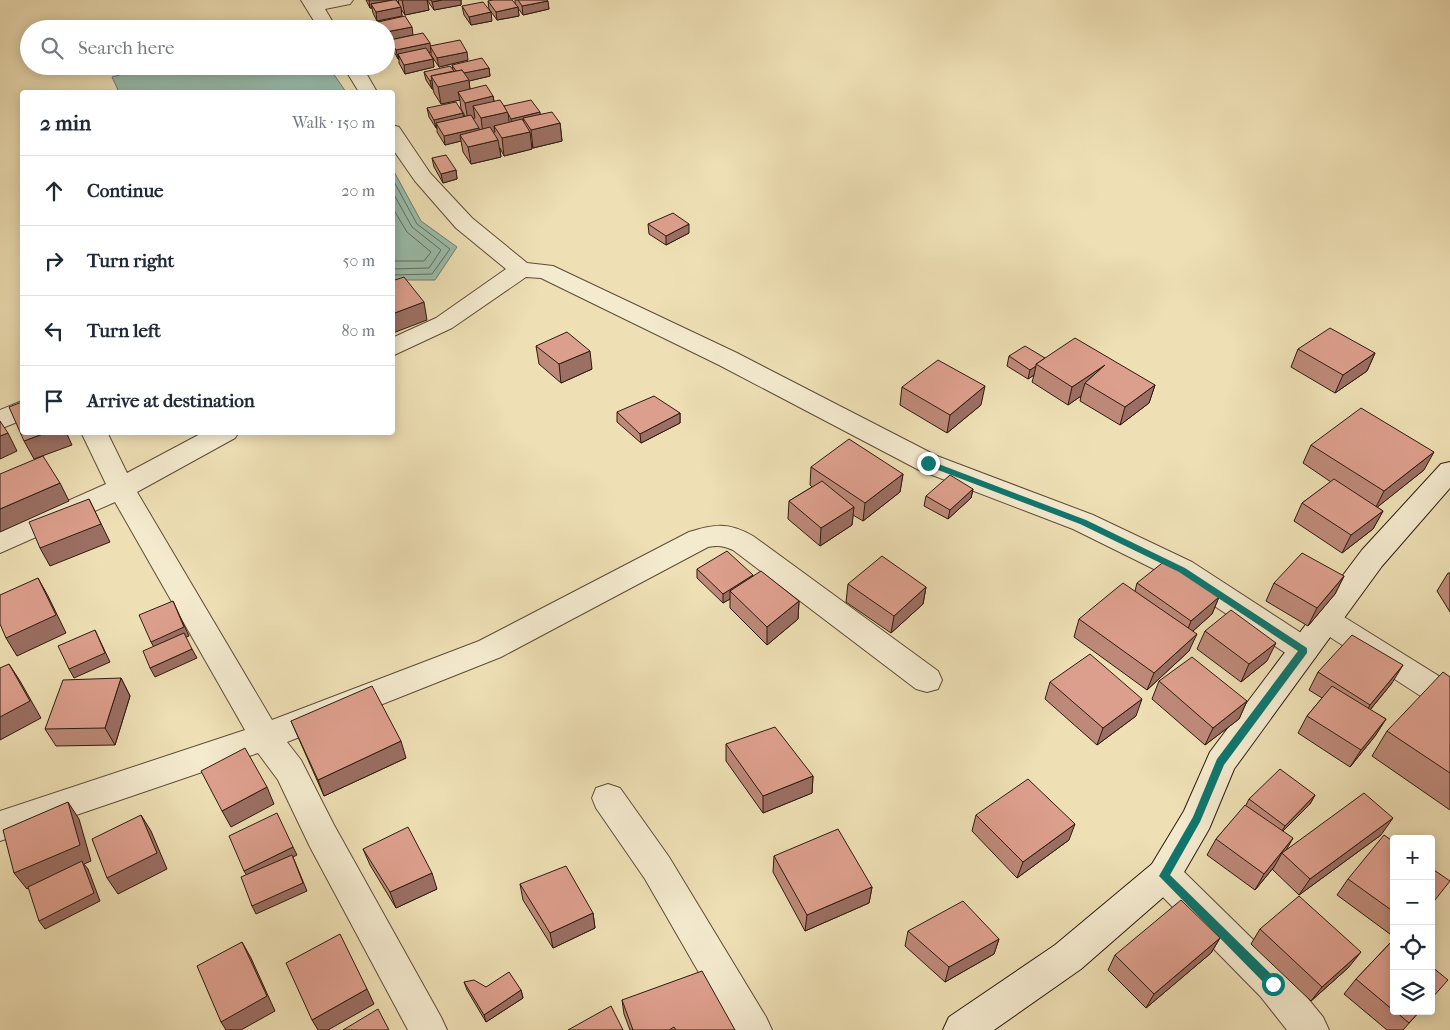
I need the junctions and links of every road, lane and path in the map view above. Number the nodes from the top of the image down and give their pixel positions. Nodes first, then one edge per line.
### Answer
1 (344, 0) edge
2 (312, 3) edge
3 (322, 20) edge
4 (358, 75) edge
5 (367, 90) edge
6 (395, 136) edge
7 (521, 270) junction
8 (395, 347) edge
9 (20, 411) edge
10 (0, 420) edge
11 (96, 435) edge
12 (220, 435) edge
13 (1450, 471) edge
14 (122, 488) junction
15 (0, 543) edge
16 (1326, 620) junction
17 (1304, 650) junction
18 (927, 680) dead end
19 (1450, 699) edge
20 (265, 736) junction
21 (608, 798) dead end
22 (0, 826) edge
23 (1164, 876) junction
24 (428, 1030) edge
25 (753, 1030) edge
26 (962, 1030) edge
27 (1310, 1030) edge

1 - 2 street
2 - 3 street
4 - 5 street
6 - 7 street
7 - 8 street
7 - 17 street
9 - 10 street
11 - 14 street
12 - 14 street
13 - 16 street
14 - 15 street
14 - 20 street
16 - 17 street
16 - 19 street
17 - 23 street
18 - 20 street
20 - 22 street
20 - 24 street
21 - 25 street
23 - 26 street
23 - 27 street

